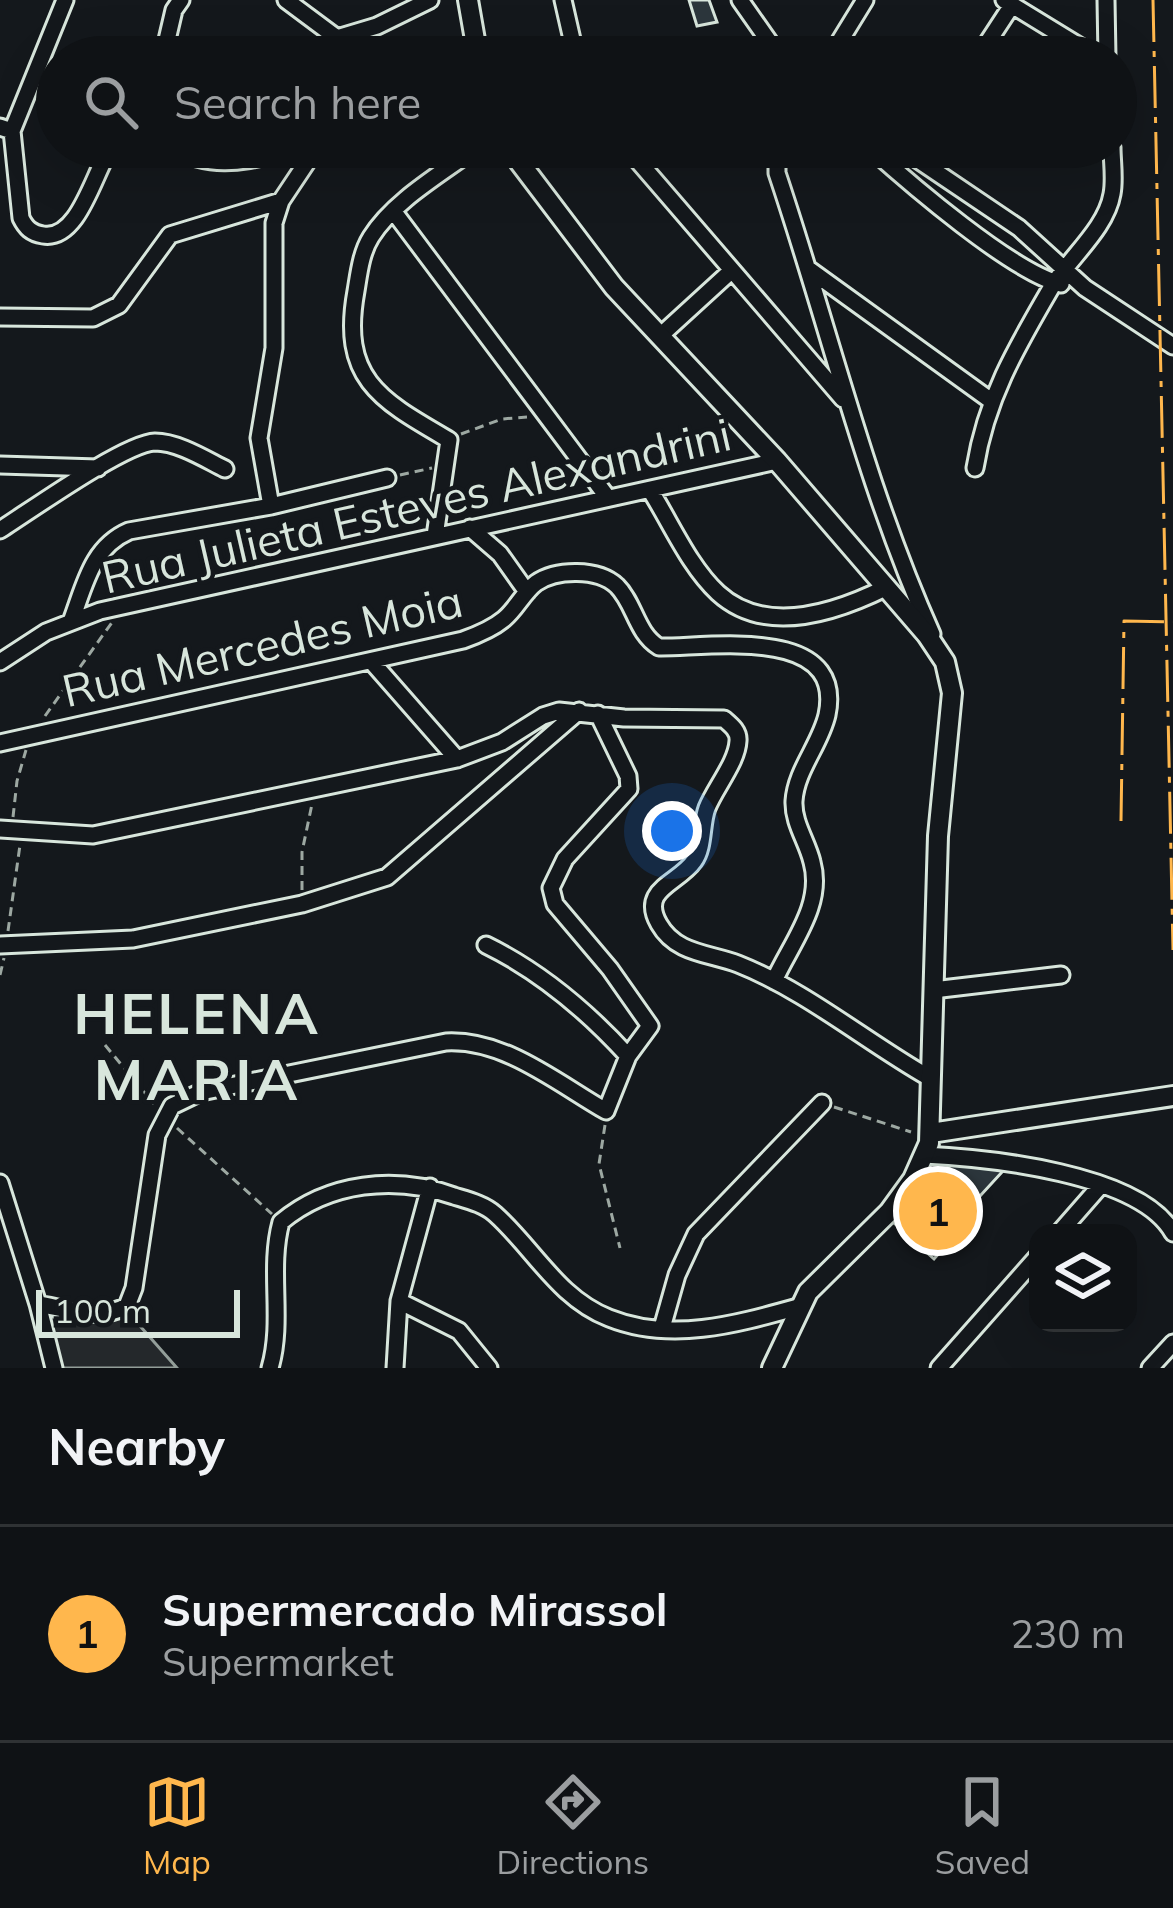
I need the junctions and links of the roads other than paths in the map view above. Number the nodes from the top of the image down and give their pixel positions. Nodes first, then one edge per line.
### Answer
1 (65, 0) edge
2 (181, 0) edge
3 (286, 0) edge
4 (430, 0) edge
5 (468, 0) edge
6 (563, 0) edge
7 (740, 0) edge
8 (865, 0) edge
9 (1106, 0) edge
10 (1008, 2) edge
11 (49, 36) edge
12 (168, 36) edge
13 (335, 36) edge
14 (344, 36) edge
15 (474, 36) edge
16 (571, 36) edge
17 (765, 36) edge
18 (843, 36) edge
19 (989, 36) edge
20 (1063, 36) edge
21 (1107, 36) edge
22 (36, 63) edge
23 (6, 129) edge
24 (101, 168) edge
25 (300, 168) edge
26 (450, 168) edge
27 (524, 168) edge
28 (643, 168) edge
29 (777, 168) edge
30 (892, 168) edge
31 (938, 168) edge
32 (1111, 168) edge
33 (280, 201) junction
34 (394, 212) junction
35 (1065, 267) junction
36 (810, 270) junction
37 (730, 272) junction
38 (1054, 283) junction
39 (1085, 288) junction
40 (0, 317) edge
41 (660, 336) junction
42 (1173, 346) edge
43 (990, 400) junction
44 (848, 404) junction
45 (777, 461) junction
46 (0, 465) edge
47 (98, 468) junction
48 (975, 468) dead end
49 (225, 469) dead end
50 (387, 478) road end
51 (650, 490) junction
52 (608, 498) junction
53 (271, 506) junction
54 (470, 528) junction
55 (0, 530) edge
56 (434, 536) junction
57 (886, 587) junction
58 (527, 592) junction
59 (72, 619) junction
60 (939, 650) junction
61 (0, 662) edge
62 (372, 662) junction
63 (579, 711) junction
64 (598, 715) junction
65 (0, 743) edge
66 (457, 759) junction
67 (11, 831) edge
68 (486, 945) dead end
69 (3, 946) edge
70 (1061, 975) dead end
71 (774, 981) junction
72 (933, 991) junction
73 (628, 1056) junction
74 (928, 1077) junction
75 (1166, 1095) edge
76 (822, 1103) road end
77 (969, 1129) junction
78 (928, 1142) junction
79 (984, 1159) junction
80 (0, 1183) edge
81 (1100, 1186) junction
82 (430, 1187) junction
83 (1067, 1224) edge
84 (1170, 1226) edge
85 (1029, 1266) edge
86 (399, 1300) junction
87 (38, 1304) junction
88 (798, 1307) junction
89 (662, 1328) junction
90 (1173, 1343) edge
91 (54, 1368) edge
92 (270, 1368) edge
93 (394, 1368) edge
94 (489, 1368) edge
95 (772, 1368) edge
96 (939, 1368) edge
97 (1150, 1368) edge

1 - 11 street
2 - 12 street
3 - 13 street
4 - 14 street
5 - 15 main road
6 - 16 street
7 - 17 street
8 - 18 street
9 - 21 street
10 - 19 street
10 - 20 street
22 - 23 street
23 - 24 street
25 - 33 street
26 - 34 street
27 - 41 main road
28 - 37 street
29 - 36 street
30 - 38 street
31 - 35 street
32 - 35 street
33 - 40 street
33 - 53 street
34 - 52 street
34 - 56 street
35 - 38 street
35 - 39 street
36 - 43 street
36 - 44 street
37 - 41 street
37 - 44 street
38 - 39 street
38 - 43 street
39 - 42 street
41 - 45 main road
43 - 48 street
44 - 60 street
45 - 51 street, Rua Julieta Esteves Alexandrini
45 - 57 main road
46 - 47 street
47 - 49 street
47 - 55 street
50 - 53 street
51 - 52 street, Rua Julieta Esteves Alexandrini
51 - 57 street
52 - 54 street, Rua Julieta Esteves Alexandrini
53 - 59 street
54 - 56 street, Rua Julieta Esteves Alexandrini
54 - 58 street
56 - 59 street, Rua Julieta Esteves Alexandrini
57 - 60 main road
58 - 62 street, Rua Mercedes Moia
58 - 71 street
59 - 61 street, Rua Julieta Esteves Alexandrini
60 - 72 main road
62 - 65 street, Rua Mercedes Moia
62 - 66 street
63 - 64 street
63 - 66 street
63 - 69 street
64 - 71 street
64 - 73 street
66 - 67 street
68 - 73 street
70 - 72 street
71 - 74 street
72 - 74 main road
73 - 87 street
74 - 78 main road
75 - 77 main road
76 - 89 street
77 - 78 main road
77 - 79 street
78 - 79 street
78 - 88 main road
79 - 81 street
80 - 87 street
81 - 83 street
81 - 84 street
82 - 86 street
82 - 89 street
82 - 92 street
85 - 96 street
86 - 93 street
86 - 94 street
87 - 91 street
88 - 89 street
88 - 95 main road
90 - 97 street

